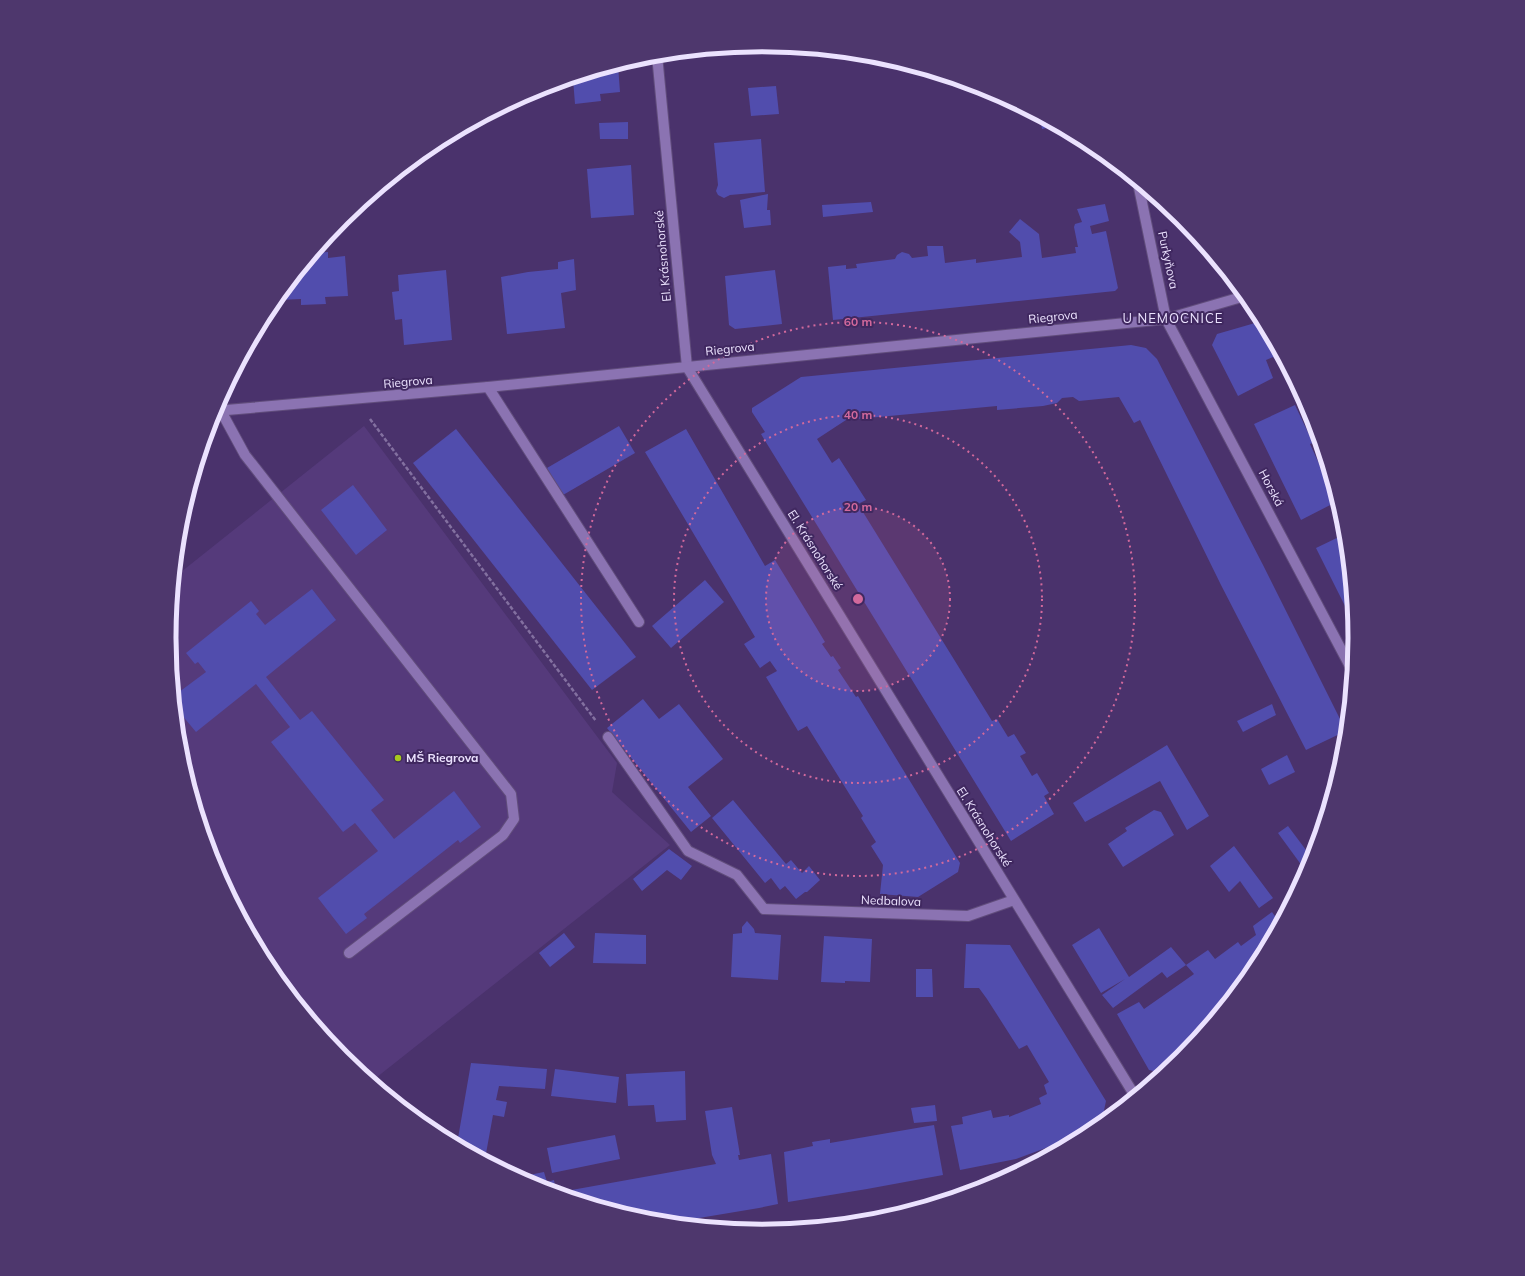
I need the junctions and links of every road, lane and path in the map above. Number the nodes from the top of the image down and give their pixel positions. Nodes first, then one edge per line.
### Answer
1 (658, 61) edge
2 (1139, 189) edge
3 (1239, 298) edge
4 (1166, 319) junction
5 (687, 367) junction
6 (488, 387) junction
7 (355, 400) junction
8 (223, 411) edge
9 (221, 415) edge
10 (639, 622) dead end
11 (1347, 661) edge
12 (608, 737) joint
13 (1014, 900) junction
14 (350, 953) dead end
15 (1133, 1092) edge

1 - 5 street, El. Krásnohorské
2 - 4 street, Purkyňova
3 - 4 street, Riegrova
4 - 5 street, Riegrova
4 - 11 street, Horská
5 - 6 street, Riegrova
5 - 13 street, El. Krásnohorské
6 - 7 street, Riegrova
6 - 10 street
7 - 8 street, Riegrova
7 - 12 path
9 - 14 street
12 - 13 street, Nedbalova
13 - 15 street, El. Krásnohorské

